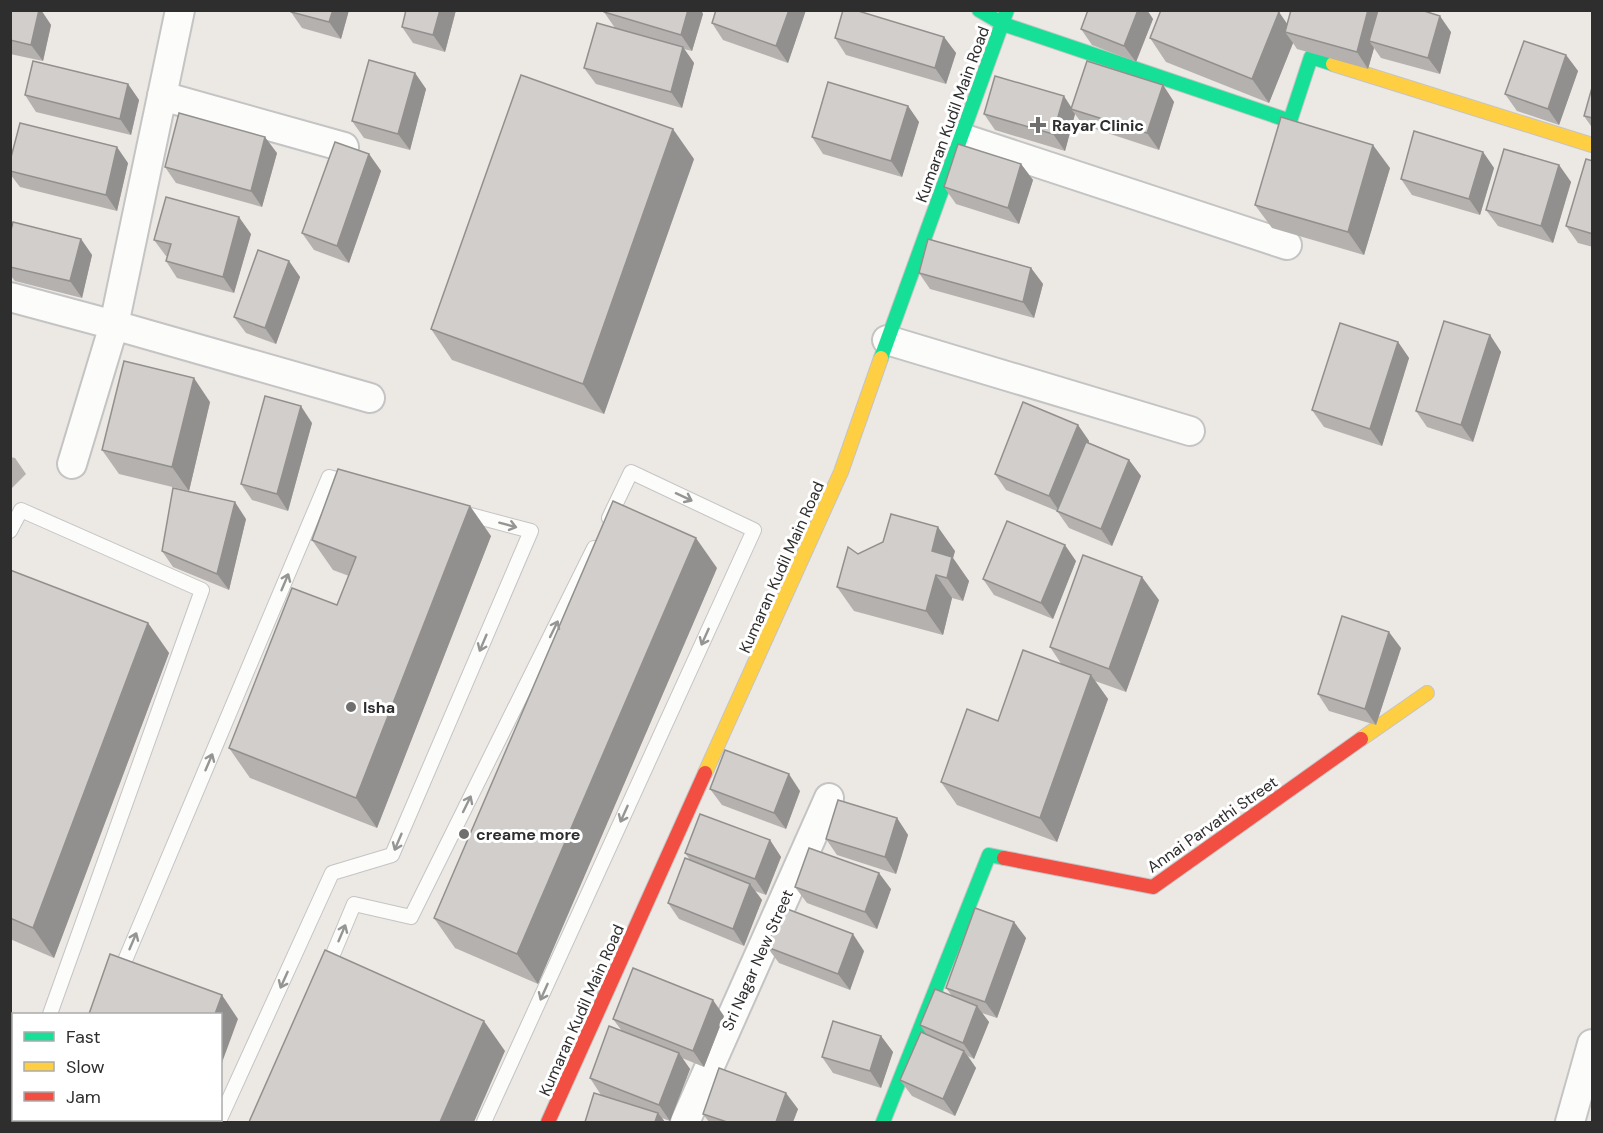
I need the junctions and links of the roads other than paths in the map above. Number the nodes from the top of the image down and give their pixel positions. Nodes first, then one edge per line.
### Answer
1 (180, 10) edge
2 (979, 10) edge
3 (1005, 17) edge
4 (162, 96) junction
5 (959, 137) junction
6 (1593, 145) edge
7 (344, 147) edge
8 (1287, 246) dead end
9 (10, 297) edge
10 (114, 325) junction
11 (887, 340) junction
12 (370, 398) dead end
13 (1190, 431) dead end
14 (72, 464) dead end
15 (363, 486) edge
16 (453, 510) edge
17 (10, 531) edge
18 (1427, 693) dead end
19 (829, 798) dead end
20 (322, 981) edge
21 (111, 993) edge
22 (50, 1013) edge
23 (1593, 1044) edge
24 (222, 1116) edge
25 (484, 1122) edge
26 (548, 1122) edge
27 (685, 1122) edge
28 (883, 1122) edge
29 (1570, 1122) edge

1 - 4 street
2 - 3 street
3 - 5 street, Kumaran Kudil Main Road
3 - 6 street
4 - 7 street
4 - 10 street
5 - 8 street
5 - 11 street, Kumaran Kudil Main Road
9 - 10 street
10 - 12 street
10 - 14 street
11 - 13 street
11 - 26 street, Kumaran Kudil Main Road
21 -> 15 lane
16 -> 24 lane
17 - 22 lane
18 - 28 street, Annai Parvathi Street
19 - 27 street, Sri Nagar New Street
20 -> 25 lane
23 - 29 street

